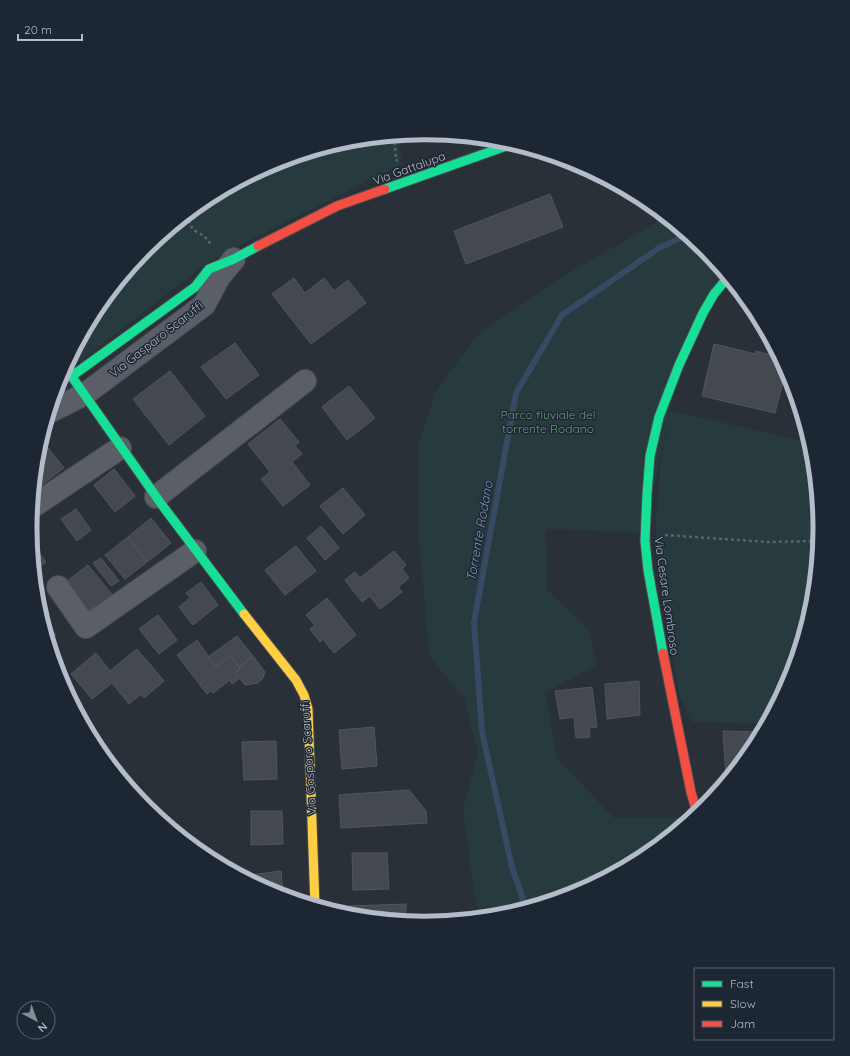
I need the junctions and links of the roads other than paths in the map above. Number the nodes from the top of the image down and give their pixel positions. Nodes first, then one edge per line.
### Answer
1 (502, 147) edge
2 (337, 206) joint
3 (234, 259) junction
4 (724, 281) edge
5 (70, 373) edge
6 (72, 376) junction
7 (305, 381) dead end
8 (85, 394) junction
9 (56, 408) edge
10 (120, 448) junction
11 (156, 498) junction
12 (38, 503) edge
13 (195, 551) junction
14 (58, 587) dead end
15 (695, 806) edge
16 (316, 900) edge

1 - 2 street, Via Gattalupa
2 - 3 street, Via Gasparo Scaruffi
3 - 6 street, Via Gasparo Scaruffi
3 - 8 street, Via Gasparo Scaruffi
4 - 15 street, Via Cesare Lombroso
5 - 6 street, Via Gasparo Scaruffi
6 - 8 street, Via Gasparo Scaruffi
7 - 11 street
8 - 9 street, Via Gasparo Scaruffi
8 - 10 street, Via Gasparo Scaruffi
10 - 11 street, Via Gasparo Scaruffi
10 - 12 street
11 - 13 street, Via Gasparo Scaruffi
13 - 14 street
13 - 16 street, Via Gasparo Scaruffi

